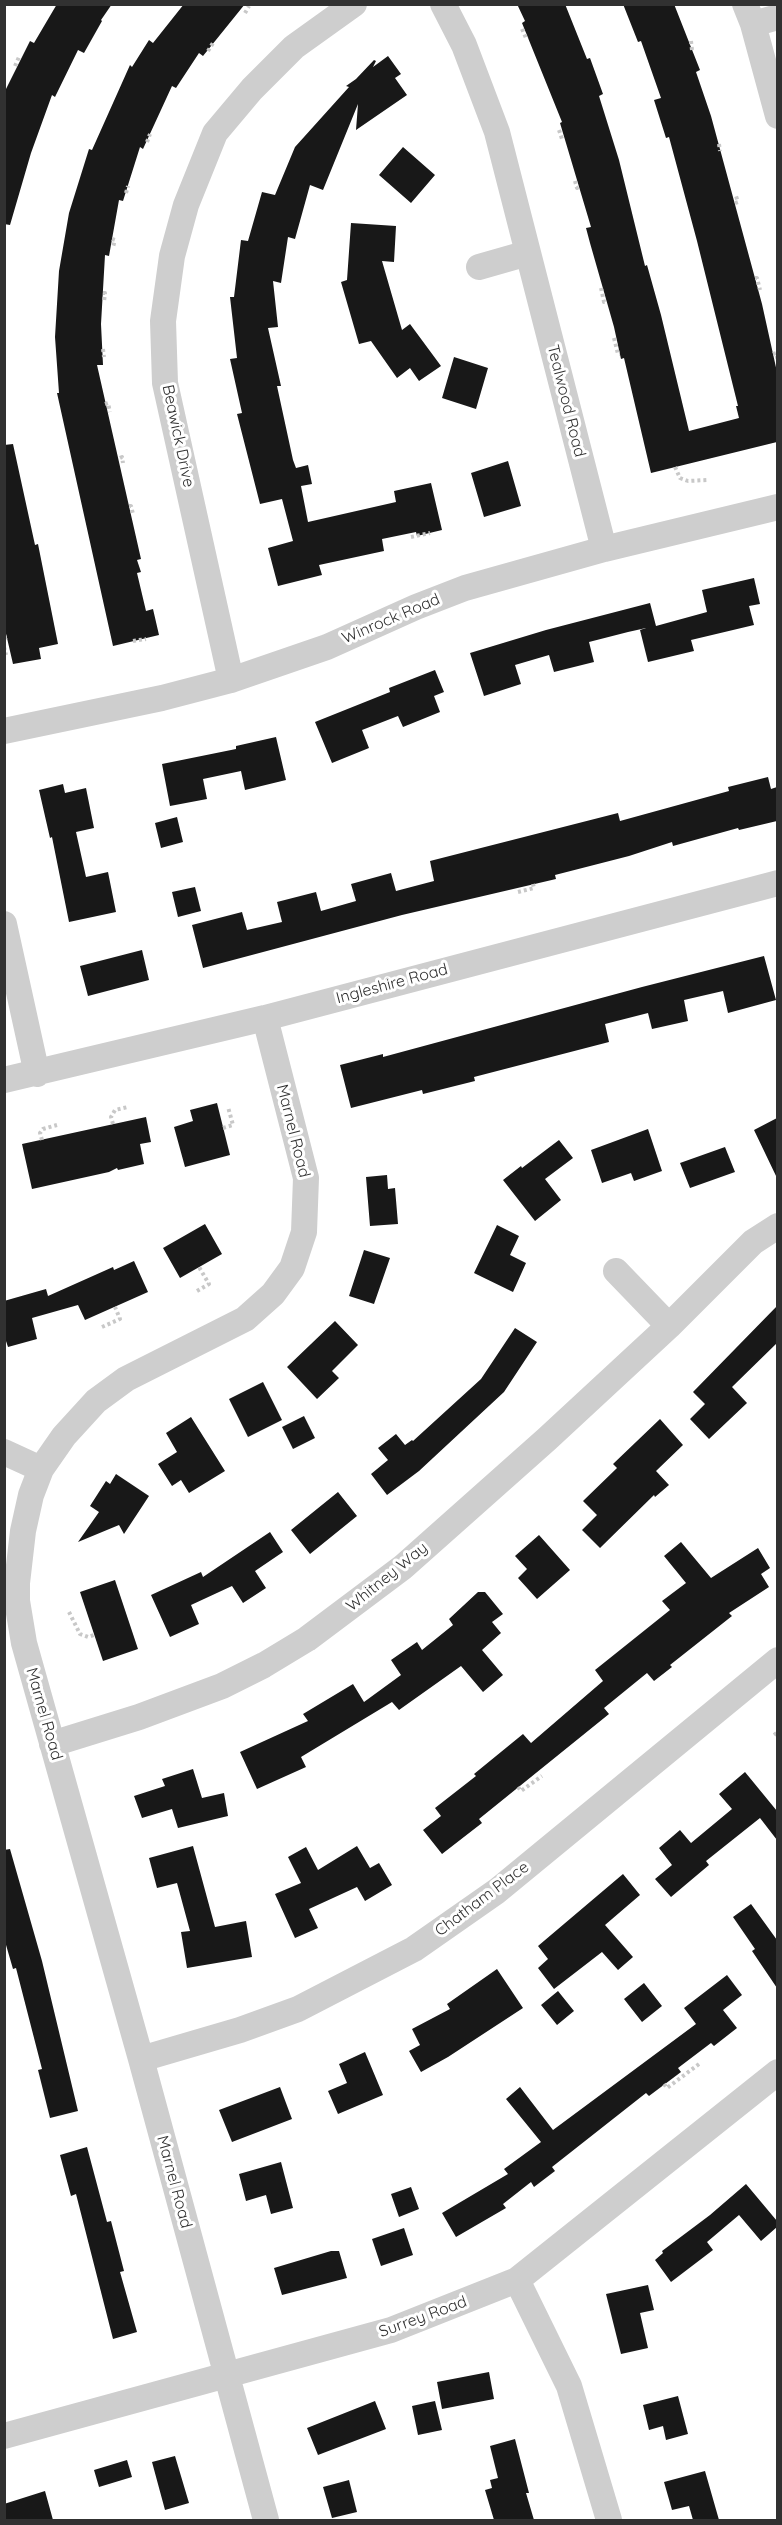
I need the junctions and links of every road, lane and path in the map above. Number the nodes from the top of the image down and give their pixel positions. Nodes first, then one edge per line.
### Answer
1 (354, 4) edge
2 (442, 4) edge
3 (249, 6) dead end
4 (245, 13) dead end
5 (749, 14) edge
6 (777, 17) edge
7 (522, 29) dead end
8 (528, 37) dead end
9 (691, 41) dead end
10 (213, 43) dead end
11 (692, 50) dead end
12 (208, 51) dead end
13 (21, 58) dead end
14 (15, 66) dead end
15 (777, 116) edge
16 (559, 130) dead end
17 (150, 134) dead end
18 (564, 138) dead end
19 (147, 142) dead end
20 (719, 144) dead end
21 (720, 151) dead end
22 (574, 180) dead end
23 (128, 186) dead end
24 (579, 187) dead end
25 (126, 193) dead end
26 (736, 196) dead end
27 (735, 203) dead end
28 (112, 239) dead end
29 (113, 247) dead end
30 (528, 253) junction
31 (479, 267) dead end
32 (755, 279) dead end
33 (601, 288) dead end
34 (760, 290) dead end
35 (103, 292) dead end
36 (104, 302) dead end
37 (606, 302) dead end
38 (614, 338) dead end
39 (103, 349) dead end
40 (620, 354) dead end
41 (773, 354) dead end
42 (104, 357) dead end
43 (777, 361) edge
44 (105, 404) dead end
45 (110, 412) dead end
46 (120, 458) dead end
47 (123, 463) dead end
48 (675, 467) dead end
49 (707, 480) dead end
50 (129, 506) dead end
51 (777, 507) edge
52 (133, 514) dead end
53 (430, 533) dead end
54 (411, 537) dead end
55 (604, 549) junction
56 (146, 639) dead end
57 (133, 641) dead end
58 (4, 647) edge
59 (6, 655) edge
60 (231, 680) junction
61 (4, 731) edge
62 (777, 883) edge
63 (533, 884) dead end
64 (518, 892) dead end
65 (4, 924) edge
66 (265, 1018) junction
67 (37, 1074) junction
68 (4, 1080) edge
69 (128, 1107) dead end
70 (228, 1107) dead end
71 (113, 1124) dead end
72 (57, 1125) dead end
73 (223, 1128) dead end
74 (42, 1140) dead end
75 (777, 1226) edge
76 (199, 1267) dead end
77 (616, 1271) dead end
78 (198, 1291) dead end
79 (115, 1307) dead end
80 (669, 1326) junction
81 (102, 1328) dead end
82 (4, 1452) edge
83 (41, 1469) junction
84 (69, 1612) dead end
85 (94, 1635) dead end
86 (777, 1660) edge
87 (52, 1744) junction
88 (542, 1776) dead end
89 (518, 1787) dead end
90 (141, 2059) junction
91 (699, 2064) dead end
92 (664, 2084) dead end
93 (773, 2085) edge
94 (517, 2280) junction
95 (226, 2374) junction
96 (4, 2436) edge
97 (266, 2520) edge
98 (609, 2520) edge

1 - 60 street, Beawick Drive
2 - 30 street, Tealwood Road
3 - 4 path
5 - 6 street
5 - 15 street
7 - 8 path
9 - 11 path
10 - 12 path
13 - 14 path
16 - 18 path
17 - 19 path
20 - 21 path
22 - 24 path
23 - 25 path
26 - 27 path
28 - 29 path
30 - 31 street
30 - 55 street, Tealwood Road
32 - 34 path
33 - 37 path
35 - 36 path
38 - 40 path
39 - 42 path
41 - 43 path
44 - 45 path
46 - 47 path
48 - 49 path
50 - 52 path
51 - 55 street, Winrock Road
53 - 54 path
55 - 60 street, Winrock Road
56 - 57 path
58 - 59 path
60 - 61 street, Winrock Road
62 - 66 street, Ingleshire Road
63 - 64 path
65 - 67 street
66 - 67 street, Ingleshire Road
66 - 83 street, Marnel Road
67 - 68 street, Ingleshire Road
69 - 71 path
70 - 73 path
72 - 74 path
75 - 80 street, Whitney Way
76 - 78 path
77 - 80 street
79 - 81 path
80 - 87 street, Whitney Way
82 - 83 street
83 - 87 street, Marnel Road
84 - 85 path
86 - 90 street, Chatham Place
87 - 90 street, Marnel Road
88 - 89 path
90 - 95 street, Marnel Road
91 - 92 path
93 - 94 street, Surrey Road
94 - 95 street, Surrey Road
94 - 98 street
95 - 96 street, Surrey Road
95 - 97 street, Marnel Road

